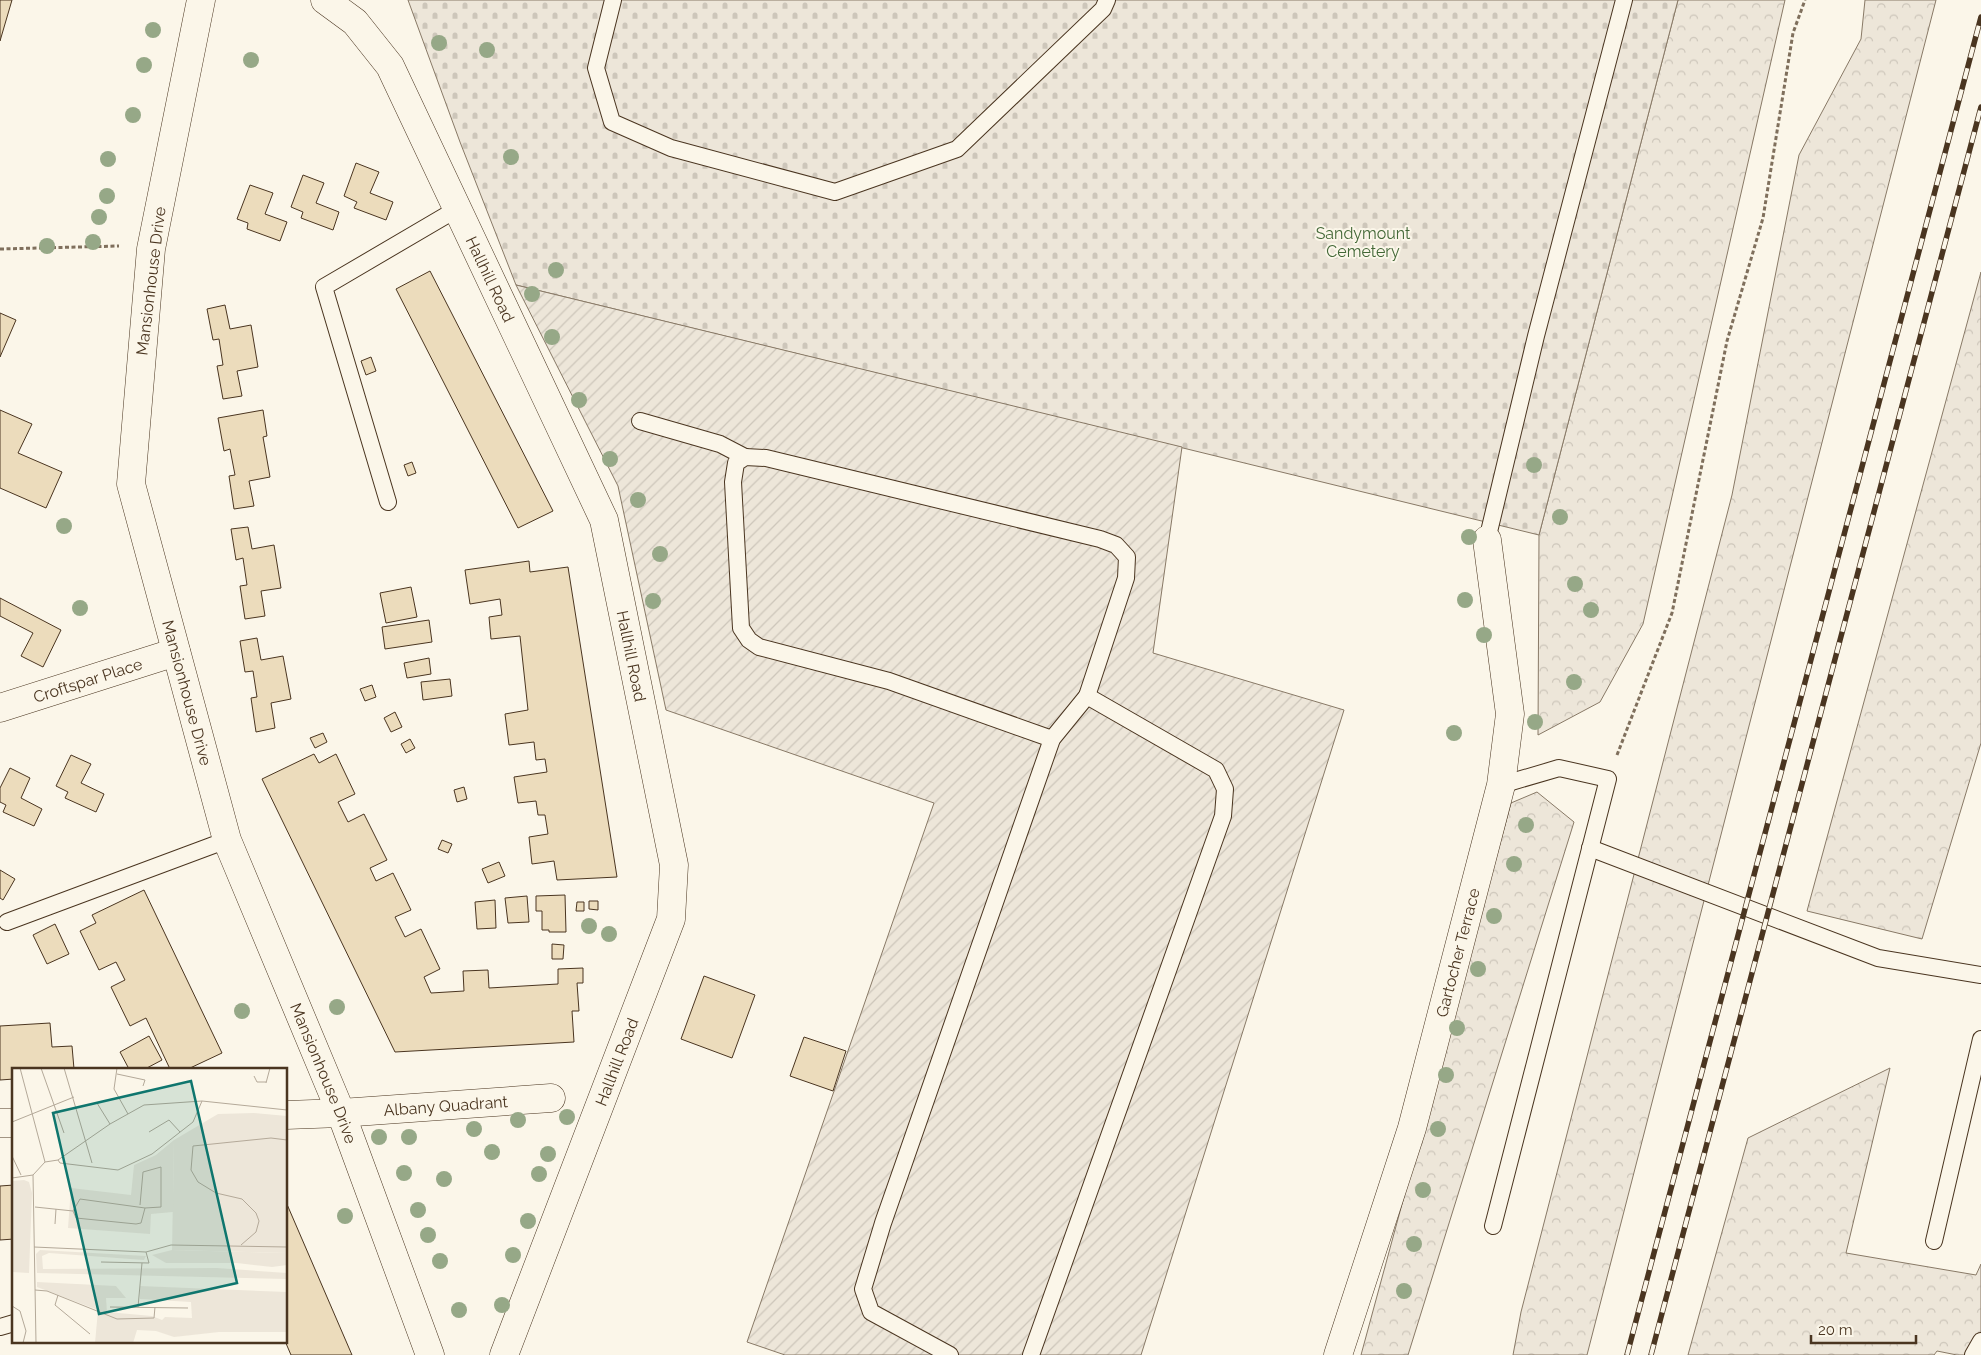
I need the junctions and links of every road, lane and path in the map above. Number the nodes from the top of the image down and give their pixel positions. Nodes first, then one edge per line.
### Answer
1 (201, 0) edge
2 (325, 0) edge
3 (613, 0) edge
4 (1107, 0) edge
5 (1624, 0) edge
6 (1805, 0) edge
7 (457, 209) junction
8 (121, 246) dead end
9 (0, 249) edge
10 (640, 421) dead end
11 (745, 457) junction
12 (388, 502) dead end
13 (1487, 540) joint
14 (176, 652) junction
15 (1087, 696) junction
16 (0, 708) edge
17 (1052, 739) junction
18 (1608, 779) junction
19 (1501, 785) junction
20 (227, 840) junction
21 (1590, 848) junction
22 (7, 922) dead end
23 (1981, 975) edge
24 (1981, 1039) edge
25 (551, 1098) dead end
26 (341, 1113) junction
27 (288, 1115) edge
28 (1492, 1226) dead end
29 (1934, 1241) dead end
30 (1981, 1341) edge
31 (430, 1355) edge
32 (504, 1355) edge
33 (950, 1355) edge
34 (1031, 1355) edge
35 (1338, 1355) edge
36 (1973, 1355) edge

1 - 14 street, Mansionhouse Drive
2 - 7 street, Hallhill Road
3 - 4 lane
5 - 13 lane
6 - 18 path
7 - 12 lane
7 - 32 street, Hallhill Road
8 - 9 path
10 - 11 lane
11 - 15 lane
11 - 17 lane
13 - 19 street, Gartocher Terrace
14 - 16 street, Croftspar Place
14 - 20 street, Mansionhouse Drive
15 - 17 lane
15 - 34 lane
17 - 33 lane
18 - 19 lane
18 - 21 lane
19 - 35 street, Gartocher Terrace
20 - 22 lane
20 - 26 street, Mansionhouse Drive
21 - 23 lane
21 - 28 lane
24 - 29 lane
25 - 26 street, Albany Quadrant
26 - 27 street, Albany Quadrant
26 - 31 street, Mansionhouse Drive
30 - 36 lane

